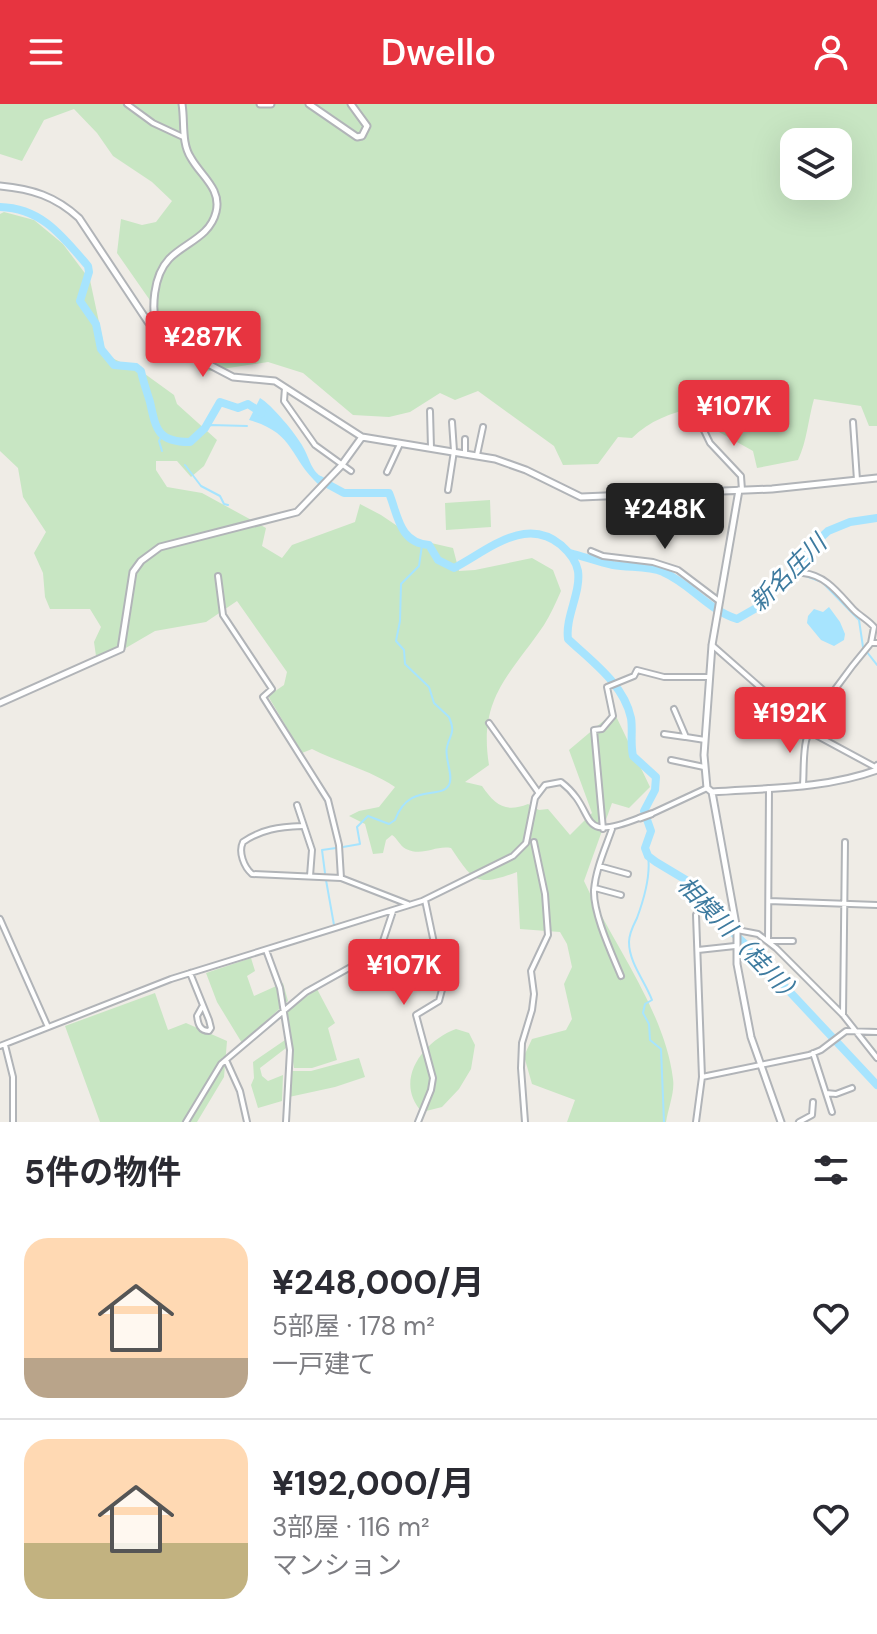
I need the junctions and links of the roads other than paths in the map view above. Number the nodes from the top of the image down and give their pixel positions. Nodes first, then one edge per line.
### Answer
1 (127, 104) edge
2 (182, 104) edge
3 (260, 104) edge
4 (271, 104) edge
5 (309, 104) edge
6 (351, 104) edge
7 (185, 138) junction
8 (0, 186) edge
9 (158, 335) junction
10 (285, 388) junction
11 (430, 411) dead end
12 (696, 414) dead end
13 (452, 422) dead end
14 (853, 422) dead end
15 (483, 427) dead end
16 (362, 437) junction
17 (465, 439) dead end
18 (400, 444) junction
19 (431, 448) junction
20 (454, 451) junction
21 (465, 453) junction
22 (477, 455) junction
23 (342, 465) junction
24 (351, 471) dead end
25 (387, 472) dead end
26 (877, 478) edge
27 (857, 480) junction
28 (448, 490) dead end
29 (740, 490) junction
30 (591, 551) dead end
31 (803, 573) dead end
32 (218, 576) dead end
33 (719, 602) junction
34 (874, 643) edge
35 (712, 645) junction
36 (709, 677) junction
37 (0, 703) edge
38 (674, 709) dead end
39 (489, 723) dead end
40 (810, 731) junction
41 (664, 734) dead end
42 (686, 737) junction
43 (705, 740) junction
44 (671, 760) dead end
45 (705, 768) junction
46 (877, 768) edge
47 (803, 785) junction
48 (769, 788) junction
49 (710, 790) junction
50 (538, 792) junction
51 (297, 805) dead end
52 (651, 814) joint
53 (640, 818) joint
54 (302, 826) junction
55 (603, 829) junction
56 (612, 829) junction
57 (534, 842) dead end
58 (845, 842) dead end
59 (599, 866) junction
60 (628, 874) dead end
61 (310, 877) junction
62 (341, 878) junction
63 (595, 888) junction
64 (621, 895) dead end
65 (425, 900) junction
66 (769, 901) junction
67 (410, 905) junction
68 (844, 905) junction
69 (877, 905) edge
70 (393, 911) junction
71 (696, 915) dead end
72 (0, 919) edge
73 (737, 930) junction
74 (768, 941) junction
75 (793, 941) dead end
76 (736, 942) junction
77 (266, 950) junction
78 (697, 950) junction
79 (190, 973) junction
80 (621, 976) dead end
81 (202, 1007) junction
82 (282, 1010) junction
83 (843, 1015) junction
84 (48, 1027) junction
85 (857, 1031) junction
86 (877, 1032) edge
87 (2, 1046) edge
88 (813, 1053) junction
89 (877, 1058) edge
90 (226, 1060) junction
91 (760, 1063) junction
92 (702, 1077) junction
93 (852, 1088) dead end
94 (826, 1093) junction
95 (813, 1102) dead end
96 (832, 1112) dead end
97 (13, 1122) edge
98 (186, 1122) edge
99 (247, 1122) edge
100 (286, 1122) edge
101 (418, 1122) edge
102 (525, 1122) edge
103 (696, 1122) edge
104 (781, 1122) edge
105 (799, 1122) edge

1 - 7 street
2 - 7 street
3 - 4 street
5 - 6 street
7 - 9 street
8 - 9 street
9 - 10 street
10 - 16 street
10 - 23 street
11 - 19 street
12 - 29 street
13 - 20 street
14 - 27 street
15 - 22 street
16 - 18 street
16 - 23 street
17 - 21 street
18 - 19 street
18 - 25 street
19 - 20 street
20 - 21 street
20 - 28 street
21 - 22 street
22 - 29 street
23 - 24 street
23 - 37 street
26 - 27 street
27 - 29 street
29 - 33 street
30 - 33 street
31 - 34 street
32 - 62 street
33 - 35 street
34 - 40 street
35 - 36 street
35 - 40 street
36 - 43 street
36 - 55 street
38 - 42 street
39 - 50 street
40 - 46 street
40 - 47 street
41 - 42 street
42 - 43 street
43 - 45 street
44 - 45 street
45 - 49 street
46 - 47 street
47 - 48 street
48 - 49 street
48 - 66 street
49 - 52 street
49 - 73 street
50 - 55 street
50 - 65 street
51 - 54 street
52 - 53 street
53 - 56 street
54 - 61 street
54 - 61 street
55 - 56 street
56 - 59 street
57 - 102 street
58 - 68 street
59 - 60 street
59 - 63 street
61 - 62 street
62 - 67 street
63 - 64 street
63 - 80 street
65 - 67 street
65 - 101 street
66 - 68 street
66 - 74 street
67 - 70 street
68 - 69 street
68 - 83 street
70 - 77 street
70 - 82 street
71 - 78 street
72 - 84 street
73 - 74 street
73 - 76 street
74 - 75 street
74 - 83 street
76 - 78 street
76 - 91 street
77 - 79 street
77 - 82 street
78 - 92 street
79 - 81 street
79 - 84 street
81 - 81 street
82 - 90 street
82 - 100 street
83 - 85 street
84 - 87 street
85 - 86 street
85 - 88 street
85 - 89 street
87 - 97 street
88 - 91 street
88 - 94 street
90 - 98 street
90 - 99 street
91 - 92 street
91 - 104 street
92 - 103 street
93 - 94 street
94 - 96 street
95 - 105 street

